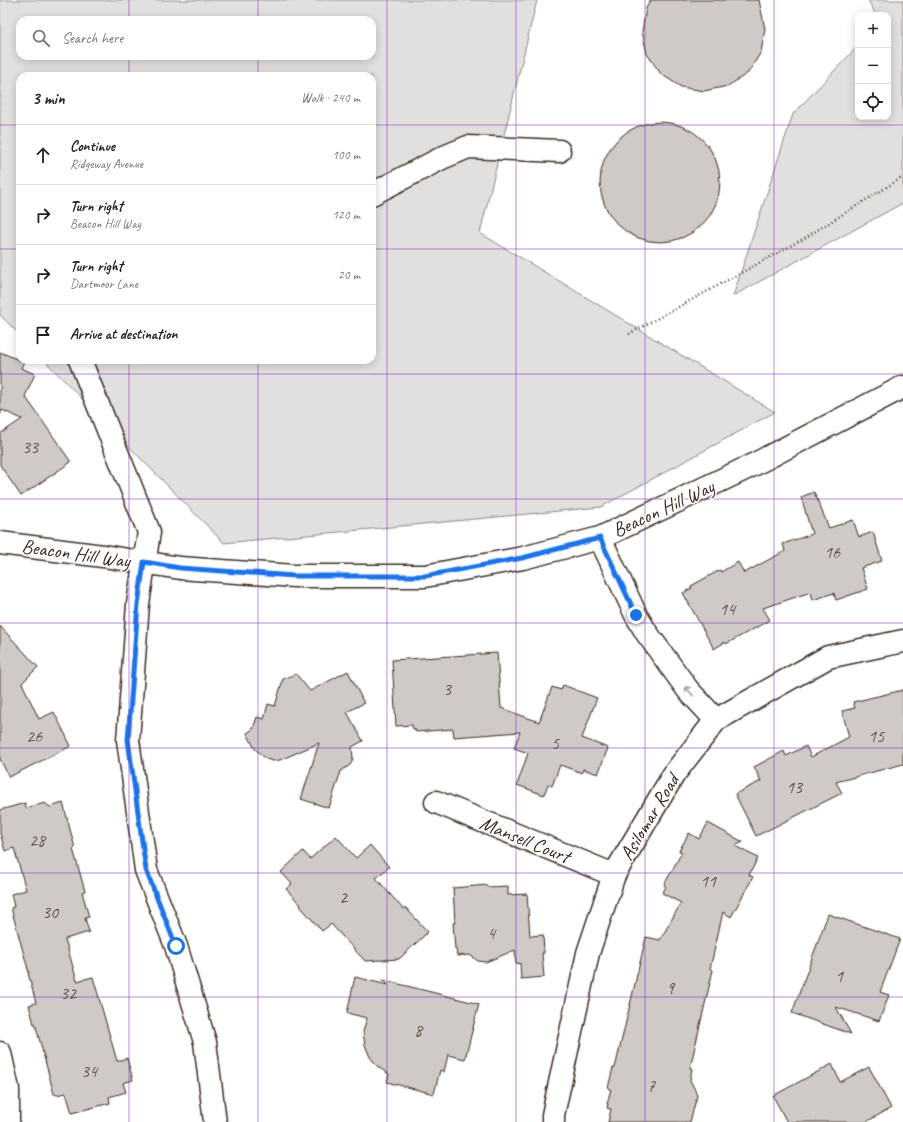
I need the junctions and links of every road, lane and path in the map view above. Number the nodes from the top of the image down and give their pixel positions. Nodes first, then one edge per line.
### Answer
1 (559, 151) dead end
2 (903, 177) edge
3 (376, 192) edge
4 (629, 334) dead end
5 (82, 364) edge
6 (903, 387) edge
7 (600, 538) junction
8 (0, 542) edge
9 (144, 562) junction
10 (903, 641) edge
11 (716, 720) junction
12 (436, 802) dead end
13 (614, 875) junction
14 (0, 1053) edge
15 (8, 1122) edge
16 (215, 1122) edge
17 (554, 1122) edge

1 - 3 street
2 - 4 path
5 - 9 street
6 - 7 street, Beacon Hill Way
7 - 9 street, Beacon Hill Way
11 -> 7 street
8 - 9 street, Beacon Hill Way
9 - 16 street
10 - 11 street, Asilomar Road
11 - 13 street, Asilomar Road
12 - 13 street, Mansell Court
13 - 17 street, Asilomar Road
14 - 15 street

